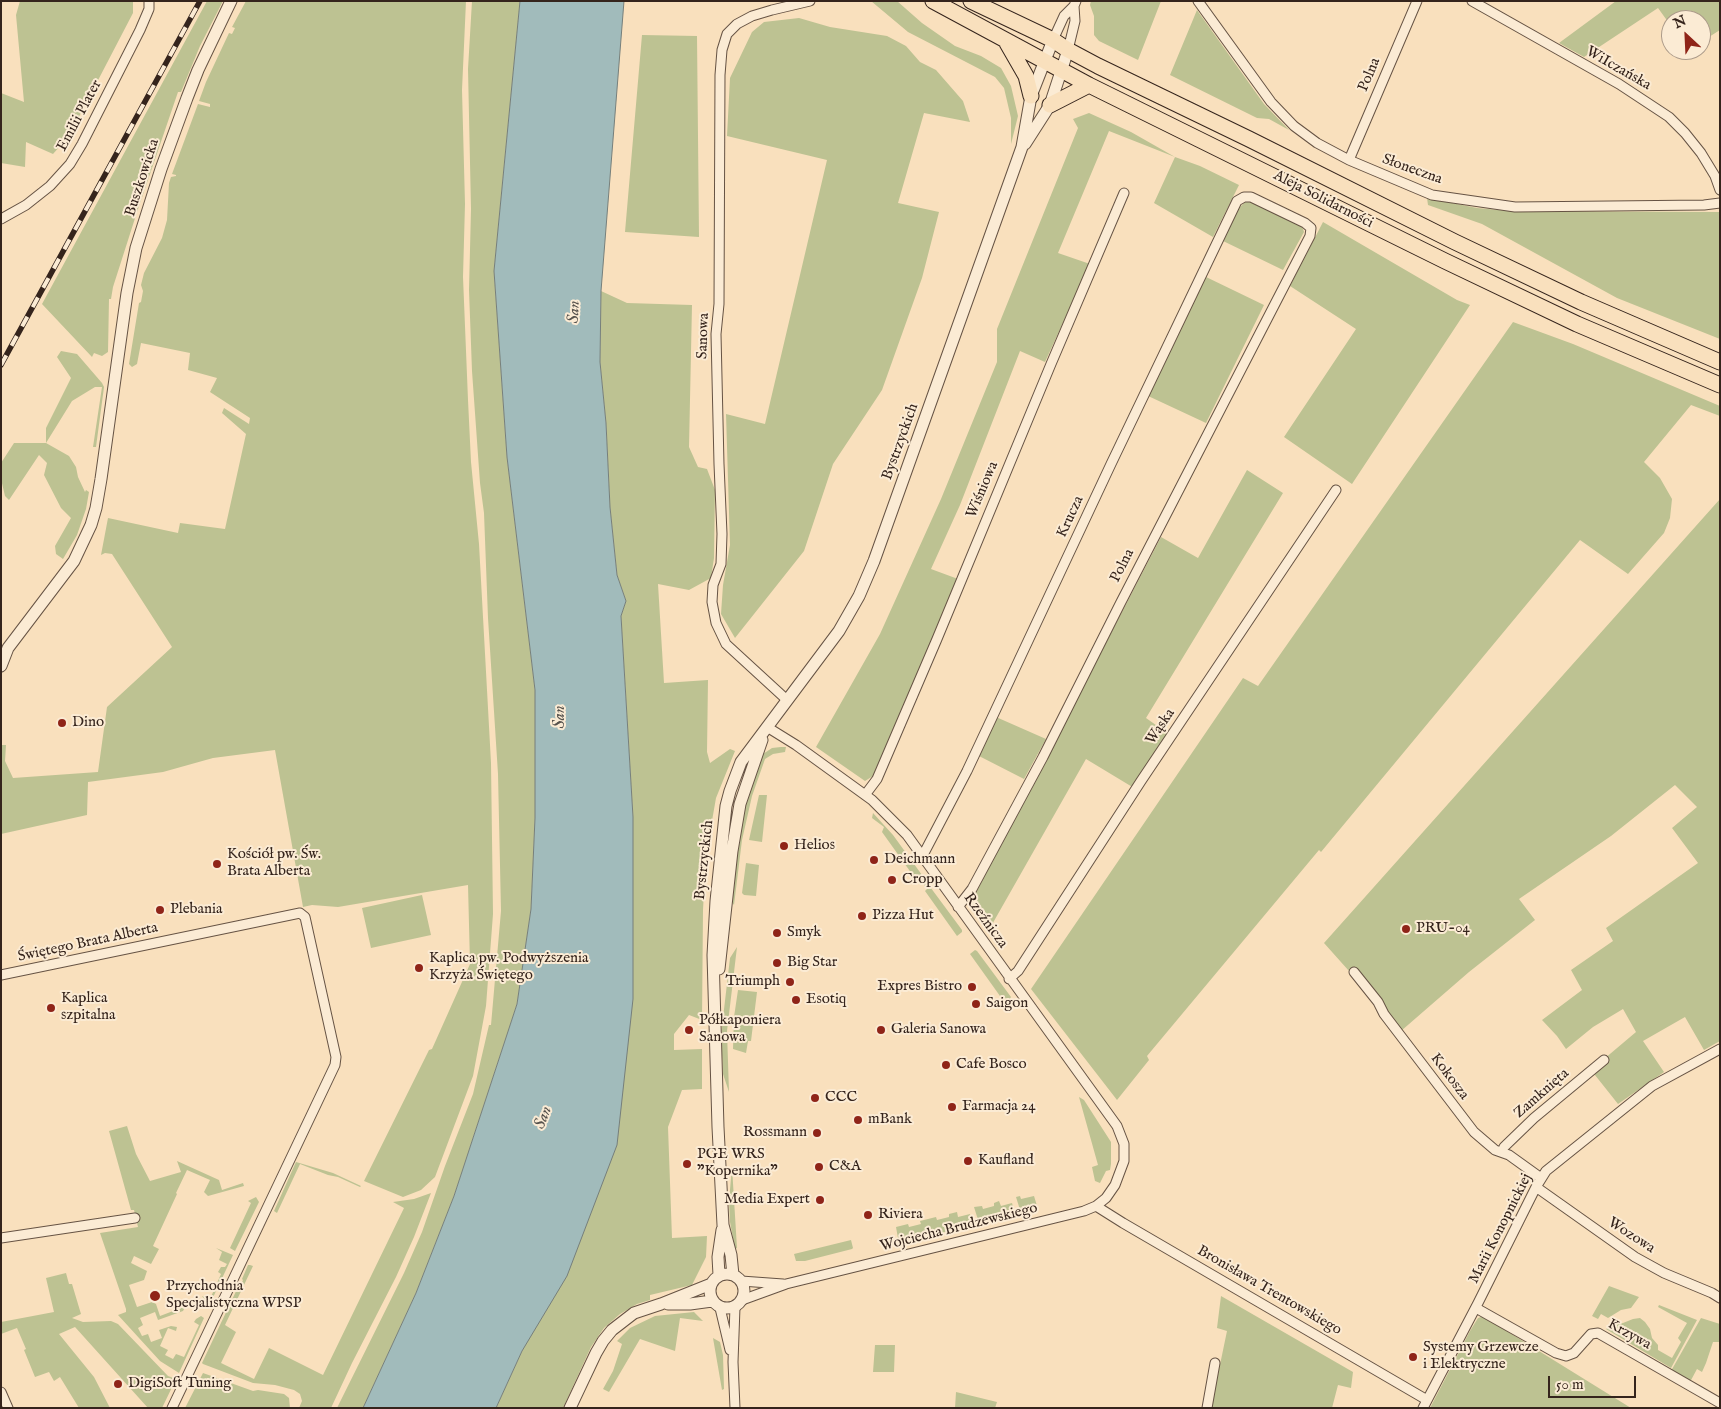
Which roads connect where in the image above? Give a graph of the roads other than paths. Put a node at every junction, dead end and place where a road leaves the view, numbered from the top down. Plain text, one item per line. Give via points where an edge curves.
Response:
1 (149, 1) edge
2 (231, 1) edge
3 (810, 1) edge
4 (933, 1) edge
5 (971, 1) edge
6 (1198, 1) edge
7 (1416, 1) edge
8 (1472, 1) edge
9 (1075, 3) edge
10 (1053, 40) junction
11 (1006, 42) junction
12 (1068, 50) junction
13 (1045, 61) junction
14 (1061, 69) junction
15 (1090, 84) junction
16 (1031, 96) junction
17 (1050, 105) junction
18 (1022, 148) junction
19 (1349, 160) junction
20 (1717, 175) edge
21 (1720, 190) edge
22 (1124, 193) dead end
23 (1720, 203) edge
24 (1, 219) edge
25 (1310, 236) joint
26 (1720, 362) edge
27 (1720, 385) edge
28 (1336, 490) dead end
29 (5, 646) edge
30 (1, 666) edge
31 (787, 700) junction
32 (767, 727) junction
33 (865, 795) junction
34 (922, 857) junction
35 (958, 907) junction
36 (1354, 972) dead end
37 (1, 975) edge
38 (1009, 979) junction
39 (1720, 1048) edge
40 (1604, 1060) dead end
41 (1502, 1152) junction
42 (1541, 1178) junction
43 (1536, 1187) junction
44 (1096, 1206) junction
45 (135, 1218) dead end
46 (723, 1225) junction
47 (1, 1238) edge
48 (719, 1275) junction
49 (737, 1278) junction
50 (711, 1284) junction
51 (786, 1284) junction
52 (1719, 1297) edge
53 (738, 1303) junction
54 (661, 1304) junction
55 (716, 1304) junction
56 (1476, 1308) junction
57 (733, 1362) junction
58 (1215, 1363) dead end
59 (1, 1392) edge
60 (1720, 1403) edge
61 (1425, 1404) edge
62 (8, 1408) edge
63 (172, 1408) edge
64 (570, 1408) edge
65 (735, 1408) edge
66 (1207, 1408) edge

1 - 24 street, Emilii Plater via 140,30 70,164 44,191
2 - 29 street, Buszkowicka via 198,70 175,129 136,248 92,525 72,563
3 - 31 street, Sanowa via 752,16 737,24 728,34 722,50 720,76 719,304 716,334 722,534 721,564 713,585 712,602 716,623 726,644
4 - 11 highway, Aleja Solidarności
5 - 10 highway, Aleja Solidarności
6 - 19 street, Słoneczna via 1277,108 1294,126 1316,143
7 - 19 street, Polna
8 - 20 street, WiIczańska via 1619,84 1669,117
9 - 10 street via 1064,16
9 - 12 street via 1075,21
10 - 12 highway, Aleja Solidarności
10 - 13 street
11 - 13 highway, Aleja Solidarności
11 - 16 highway via 1021,64
12 - 14 street
12 - 26 highway, Aleja Solidarności via 1454,242
13 - 14 highway, Aleja Solidarności
13 - 16 street
14 - 15 highway, Aleja Solidarności
14 - 17 street
15 - 17 highway
15 - 27 highway, Aleja Solidarności via 1444,261 1569,320
16 - 18 street
17 - 18 street
18 - 31 street, Bystrzyckich via 874,561 839,631
19 - 23 street, Słoneczna via 1432,195 1515,207
20 - 21 street, WiIczańska
22 - 33 street, Wiśniowa via 877,779
25 - 34 street, Krucza via 1311,228 1305,222 1250,196 1237,201 967,771
25 - 35 street, Polna via 1043,758 972,889
28 - 38 street, Wąska via 1018,971
29 - 30 street, Buszkowicka
31 - 32 street, Bystrzyckich
32 - 33 street, Rzeźnicza
32 - 46 street, Bystrzyckich via 740,804 715,1008
33 - 34 street, Rzeźnicza via 907,835
34 - 35 street, Rzeźnicza
35 - 38 street, Rzeźnicza
36 - 41 street, Kokosza via 1470,1127 1495,1150
37 - 63 street, Świętego Brata Alberta via 300,913 305,917 336,1057 335,1065
38 - 44 street, Rzeźnicza via 1116,1126 1124,1144 1121,1173 1106,1198
39 - 42 street, Marii Konopnickiej via 1652,1086
40 - 41 street, Zamknięta via 1534,1118
41 - 42 street, Kokosza
42 - 43 street, Marii Konopnickiej
43 - 52 street, Wozowa via 1635,1257
43 - 56 street, Marii Konopnickiej
44 - 51 street, Wojciecha Brudzewskiego
44 - 61 street, Bronisława Trentowskiego
45 - 47 street
46 - 48 street, Bystrzyckich
46 - 49 street, Bystrzyckich
48 - 49 street
48 - 50 street
49 - 51 street, Wojciecha Brudzewskiego
49 - 53 street via 744,1291
50 - 54 street
50 - 55 street via 709,1293
51 - 53 street, Wojciecha Brudzewskiego
53 - 55 street via 728,1309
53 - 57 street
54 - 55 street
54 - 64 street via 634,1313 612,1330 596,1353
55 - 57 street
56 - 60 street, Krzywa via 1556,1354 1566,1356 1574,1353 1591,1334 1598,1333
56 - 61 street, Marii Konopnickiej
57 - 65 street
58 - 66 street
59 - 62 street

